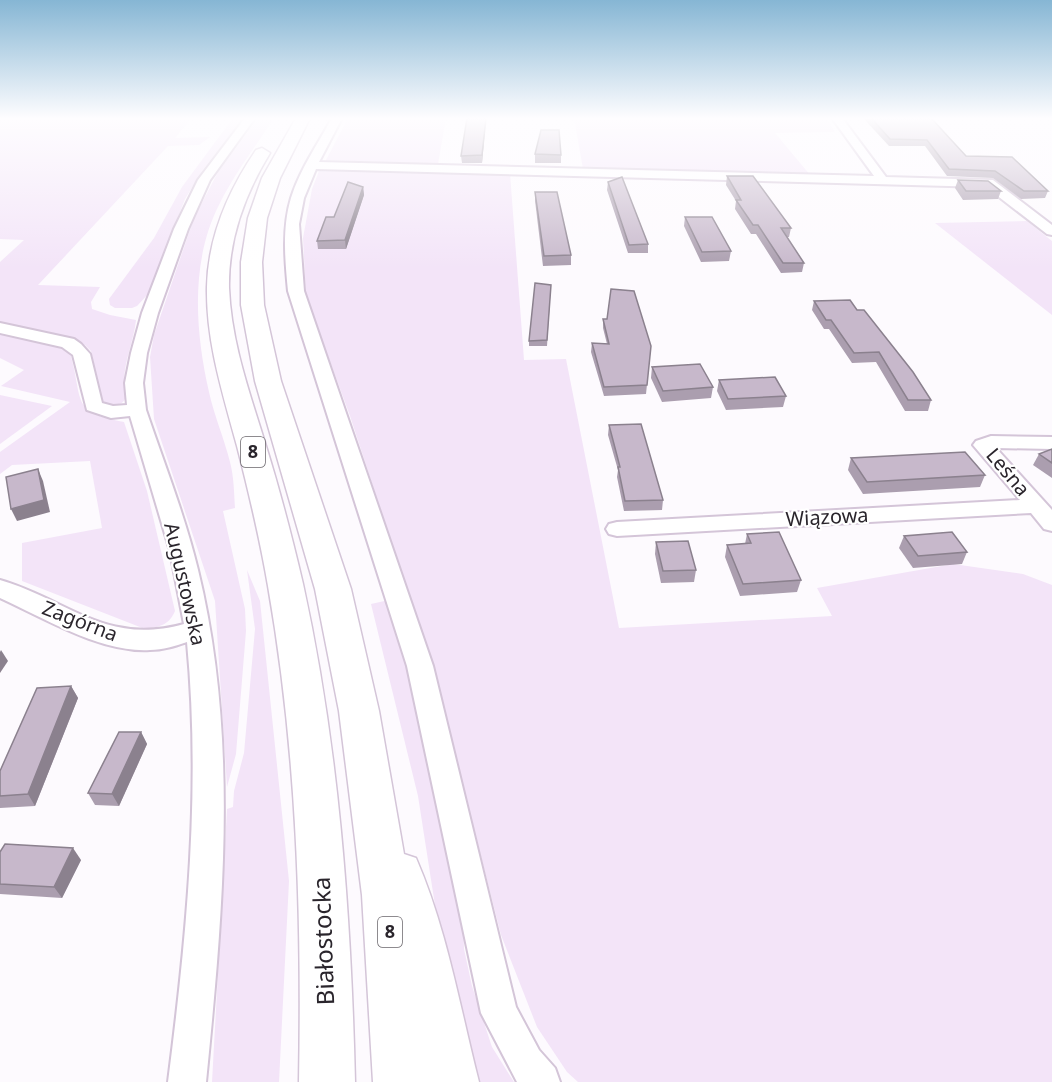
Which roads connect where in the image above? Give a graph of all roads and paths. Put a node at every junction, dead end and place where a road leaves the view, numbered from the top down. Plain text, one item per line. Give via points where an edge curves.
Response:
1 (213, 168) edge
2 (254, 168) edge
3 (274, 168) edge
4 (310, 168) edge
5 (437, 168) edge
6 (874, 168) edge
7 (883, 181) junction
8 (1052, 231) edge
9 (0, 328) edge
10 (137, 410) junction
11 (1052, 443) edge
12 (1036, 506) junction
13 (1052, 524) edge
14 (617, 529) dead end
15 (0, 588) edge
16 (198, 630) junction
17 (372, 782) junction
18 (187, 1082) edge
19 (327, 1082) edge
20 (401, 1082) edge
21 (451, 1082) edge
22 (541, 1082) edge

1 - 10 street, Augustowska via 192,202 150,313 134,383
2 - 19 highway, Białostocka / 8 via 228,220 220,257 218,297 230,371 272,526 288,603 317,800 324,909
3 - 17 highway, 8 via 262,199 251,249 256,330 273,400 332,585
4 - 22 street via 293,222 296,291 420,666 499,1013
5 - 7 street
6 - 7 street
7 - 8 street via 989,183
9 - 10 street via 68,343 81,354 94,406 111,412
10 - 16 street, Augustowska via 186,570
11 - 12 street, Leśna via 983,445
12 - 13 street, Leśna
12 - 14 street, Wiązowa
15 - 16 street, Zagórna via 92,629 130,639 148,641
16 - 18 street, Augustowska via 205,680 210,807 200,971
17 - 20 highway, 8 via 395,982
17 - 21 highway via 418,939

